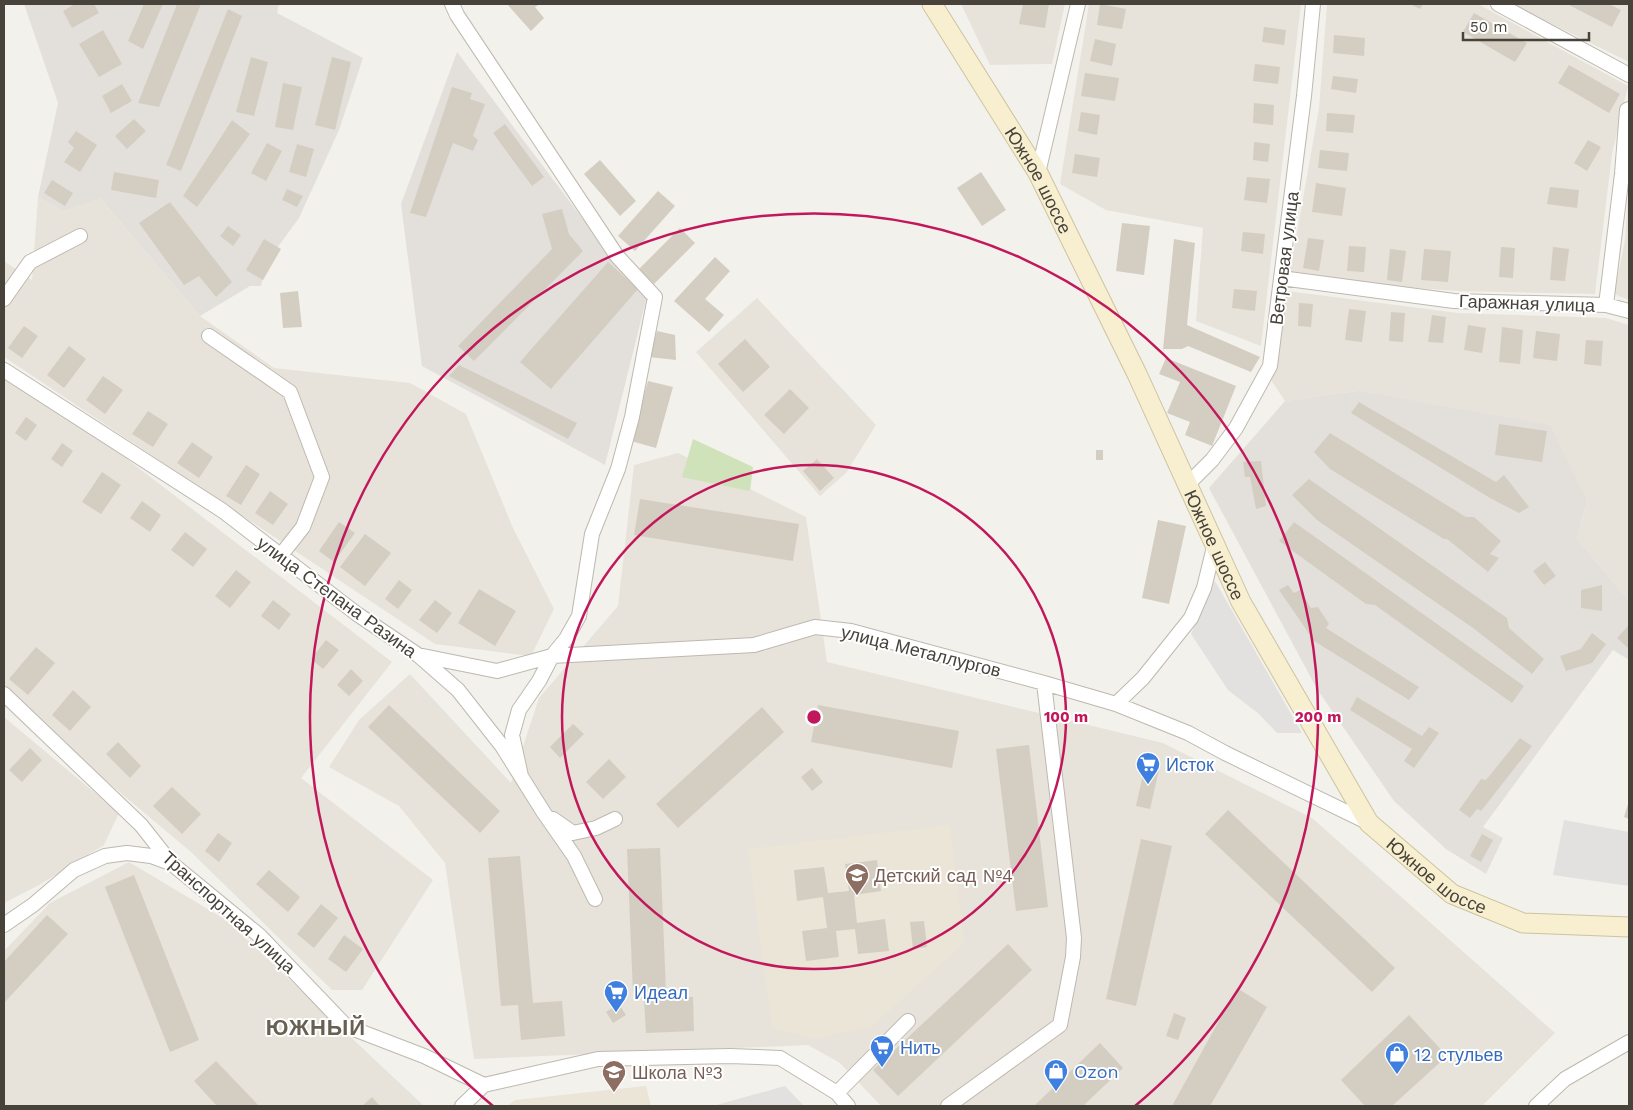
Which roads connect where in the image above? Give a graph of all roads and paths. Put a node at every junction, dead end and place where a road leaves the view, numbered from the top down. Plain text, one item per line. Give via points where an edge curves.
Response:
1 (452, 4) edge
2 (932, 4) edge
3 (1078, 4) edge
4 (1314, 4) edge
5 (1498, 4) edge
6 (1629, 75) edge
7 (1629, 108) edge
8 (1038, 173) junction
9 (80, 236) dead end
10 (1281, 278) junction
11 (4, 299) edge
12 (1606, 305) junction
13 (1629, 311) edge
14 (209, 336) dead end
15 (4, 370) edge
16 (1187, 485) junction
17 (1215, 543) junction
18 (281, 555) junction
19 (418, 655) junction
20 (552, 656) junction
21 (1044, 683) junction
22 (4, 694) edge
23 (1116, 704) junction
24 (521, 776) junction
25 (544, 813) junction
26 (614, 819) dead end
27 (1369, 823) junction
28 (171, 863) junction
29 (595, 899) dead end
30 (4, 926) edge
31 (1629, 927) edge
32 (908, 1021) dead end
33 (1629, 1042) edge
34 (484, 1085) junction
35 (837, 1093) junction
36 (462, 1106) edge
37 (848, 1106) edge
38 (948, 1106) edge
39 (1536, 1106) edge

1 - 20 street via 617,256 655,296 632,417 618,469 592,534 579,616
2 - 8 street, Южное шоссе
3 - 8 street
4 - 10 street, Ветровая улица
5 - 6 street
7 - 12 street, Гаражная улица
8 - 16 street, Южное шоссе via 1137,374
9 - 11 street via 30,262
10 - 12 street, Гаражная улица via 1454,301
10 - 16 street, Ветровая улица via 1270,366 1236,428 1212,460
12 - 13 street
14 - 18 street via 290,392 322,477 303,527
15 - 18 street, улица Степана Разина via 223,511
16 - 17 street, Южное шоссе
17 - 23 street via 1204,588 1192,618 1143,678
17 - 27 street, Южное шоссе via 1241,602
18 - 19 street, улица Степана Разина via 357,614
19 - 20 street, улица Металлургов via 498,671
19 - 24 street, улица Степана Разина via 458,690
20 - 21 street, улица Металлургов via 754,645 815,627 851,631
20 - 24 street via 519,710 512,735
21 - 23 street, улица Металлургов
21 - 38 street via 1074,938 1060,1025
22 - 28 street, Транспортная улица via 140,825
23 - 27 street, улица Металлургов via 1188,733
24 - 25 street, улица Степана Разина
25 - 26 street via 573,833 596,828
25 - 29 street, улица Степана Разина via 574,856
27 - 31 street, Южное шоссе via 1452,894 1523,923
28 - 30 street via 127,853 106,856 74,870
28 - 34 street, Транспортная улица via 260,936 346,1026 424,1056
32 - 35 street
33 - 39 street via 1565,1079
34 - 35 street via 598,1059 730,1056 780,1058
34 - 36 street
35 - 37 street

